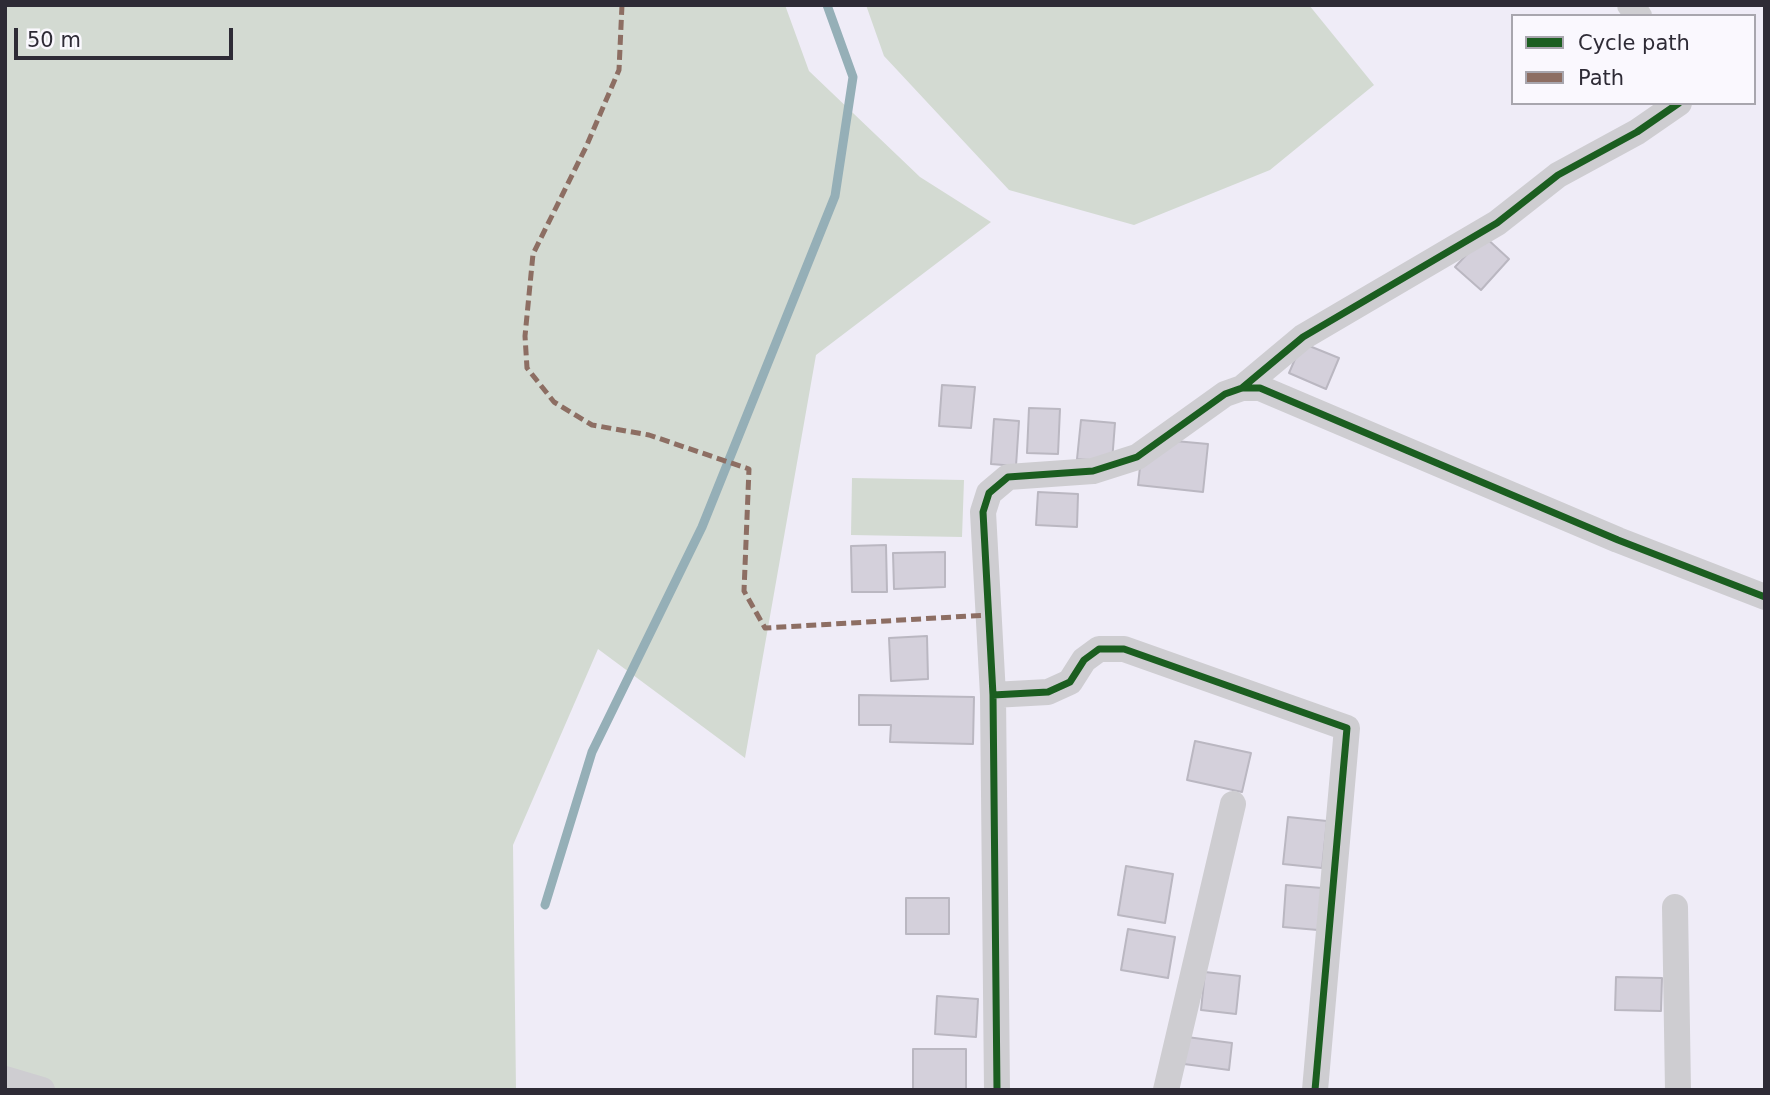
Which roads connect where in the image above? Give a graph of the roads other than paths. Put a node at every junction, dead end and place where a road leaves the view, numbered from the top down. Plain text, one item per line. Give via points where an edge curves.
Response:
1 (1676, 105) edge
2 (1241, 388) junction
3 (1765, 597) edge
4 (993, 695) junction
5 (1233, 804) dead end
6 (1675, 907) dead end
7 (5, 1079) edge
8 (42, 1090) edge
9 (997, 1090) edge
10 (1166, 1090) edge
11 (1315, 1090) edge
12 (1678, 1090) edge

1 - 2 street via 1637,132 1558,174 1497,223 1303,337
2 - 3 street via 1260,388 1618,540
2 - 4 street via 1225,394 1136,457 1093,471 1008,477 989,493 983,512
4 - 9 street
4 - 11 street via 1048,692 1070,682 1084,660 1100,649 1124,649 1347,728
5 - 10 street
6 - 12 street
7 - 8 street

